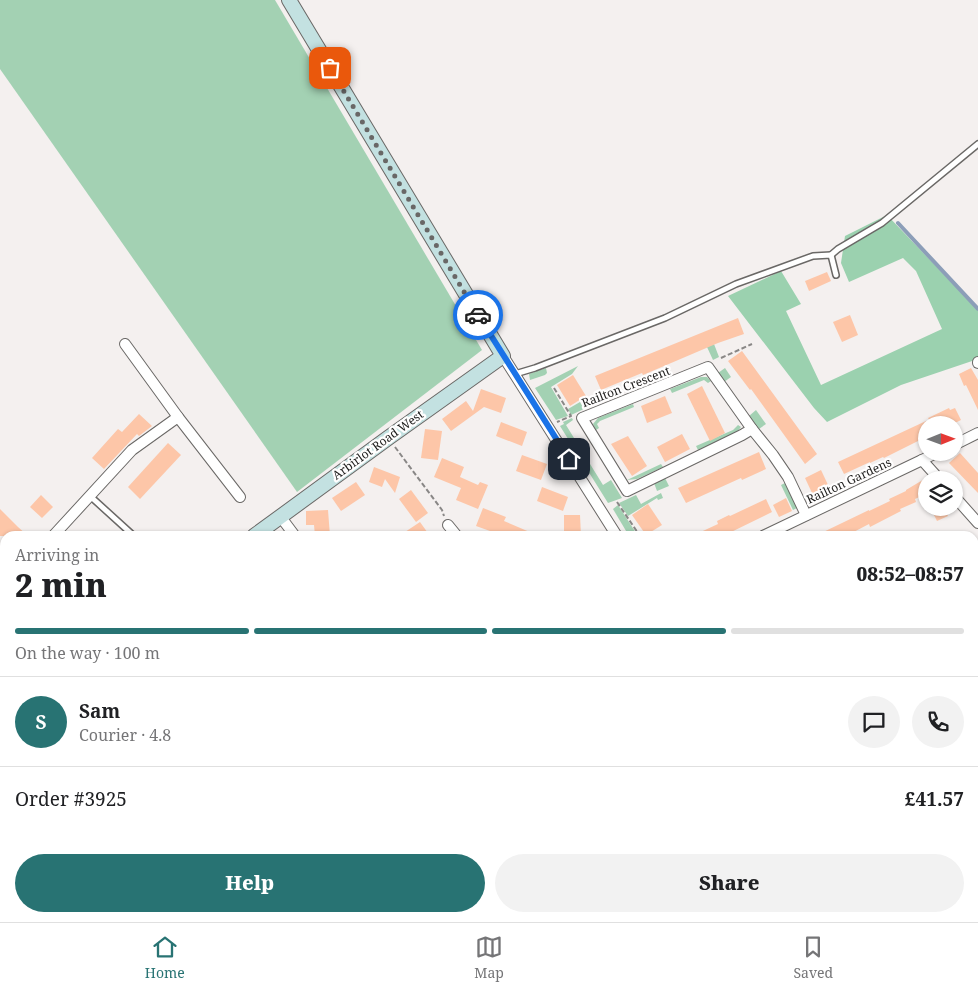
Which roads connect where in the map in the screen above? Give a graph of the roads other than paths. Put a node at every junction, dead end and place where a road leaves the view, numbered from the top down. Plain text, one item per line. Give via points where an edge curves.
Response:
1 (289, 0) edge
2 (978, 144) edge
3 (831, 255) junction
4 (836, 274) dead end
5 (125, 344) dead end
6 (502, 356) junction
7 (515, 374) junction
8 (178, 417) junction
9 (752, 429) junction
10 (978, 433) edge
11 (963, 440) edge
12 (920, 461) edge
13 (923, 461) edge
14 (932, 471) edge
15 (90, 496) junction
16 (240, 497) dead end
17 (963, 506) edge
18 (280, 516) junction
19 (806, 516) junction
20 (978, 523) edge
21 (448, 525) road end
22 (57, 531) edge
23 (128, 531) edge
24 (260, 531) edge
25 (291, 531) edge
26 (453, 531) edge
27 (614, 531) edge
28 (776, 531) edge

1 - 6 main road
2 - 3 lane via 882,223
3 - 4 lane
3 - 7 lane via 813,256 736,284 665,318
5 - 8 street
6 - 7 street
6 - 18 main road, Arbirlot Road West
7 - 27 street
8 - 15 street via 132,450
8 - 16 street
9 - 9 street, Railton Crescent via 627,491 582,418 708,368
9 - 19 street, Railton Crescent via 788,477
10 - 11 street
12 - 19 street, Railton Gardens
13 - 14 street
15 - 22 street
15 - 23 lane
17 - 20 street
18 - 24 main road, Arbirlot Road West
18 - 25 street
19 - 28 street, Railton Gardens
21 - 26 street

